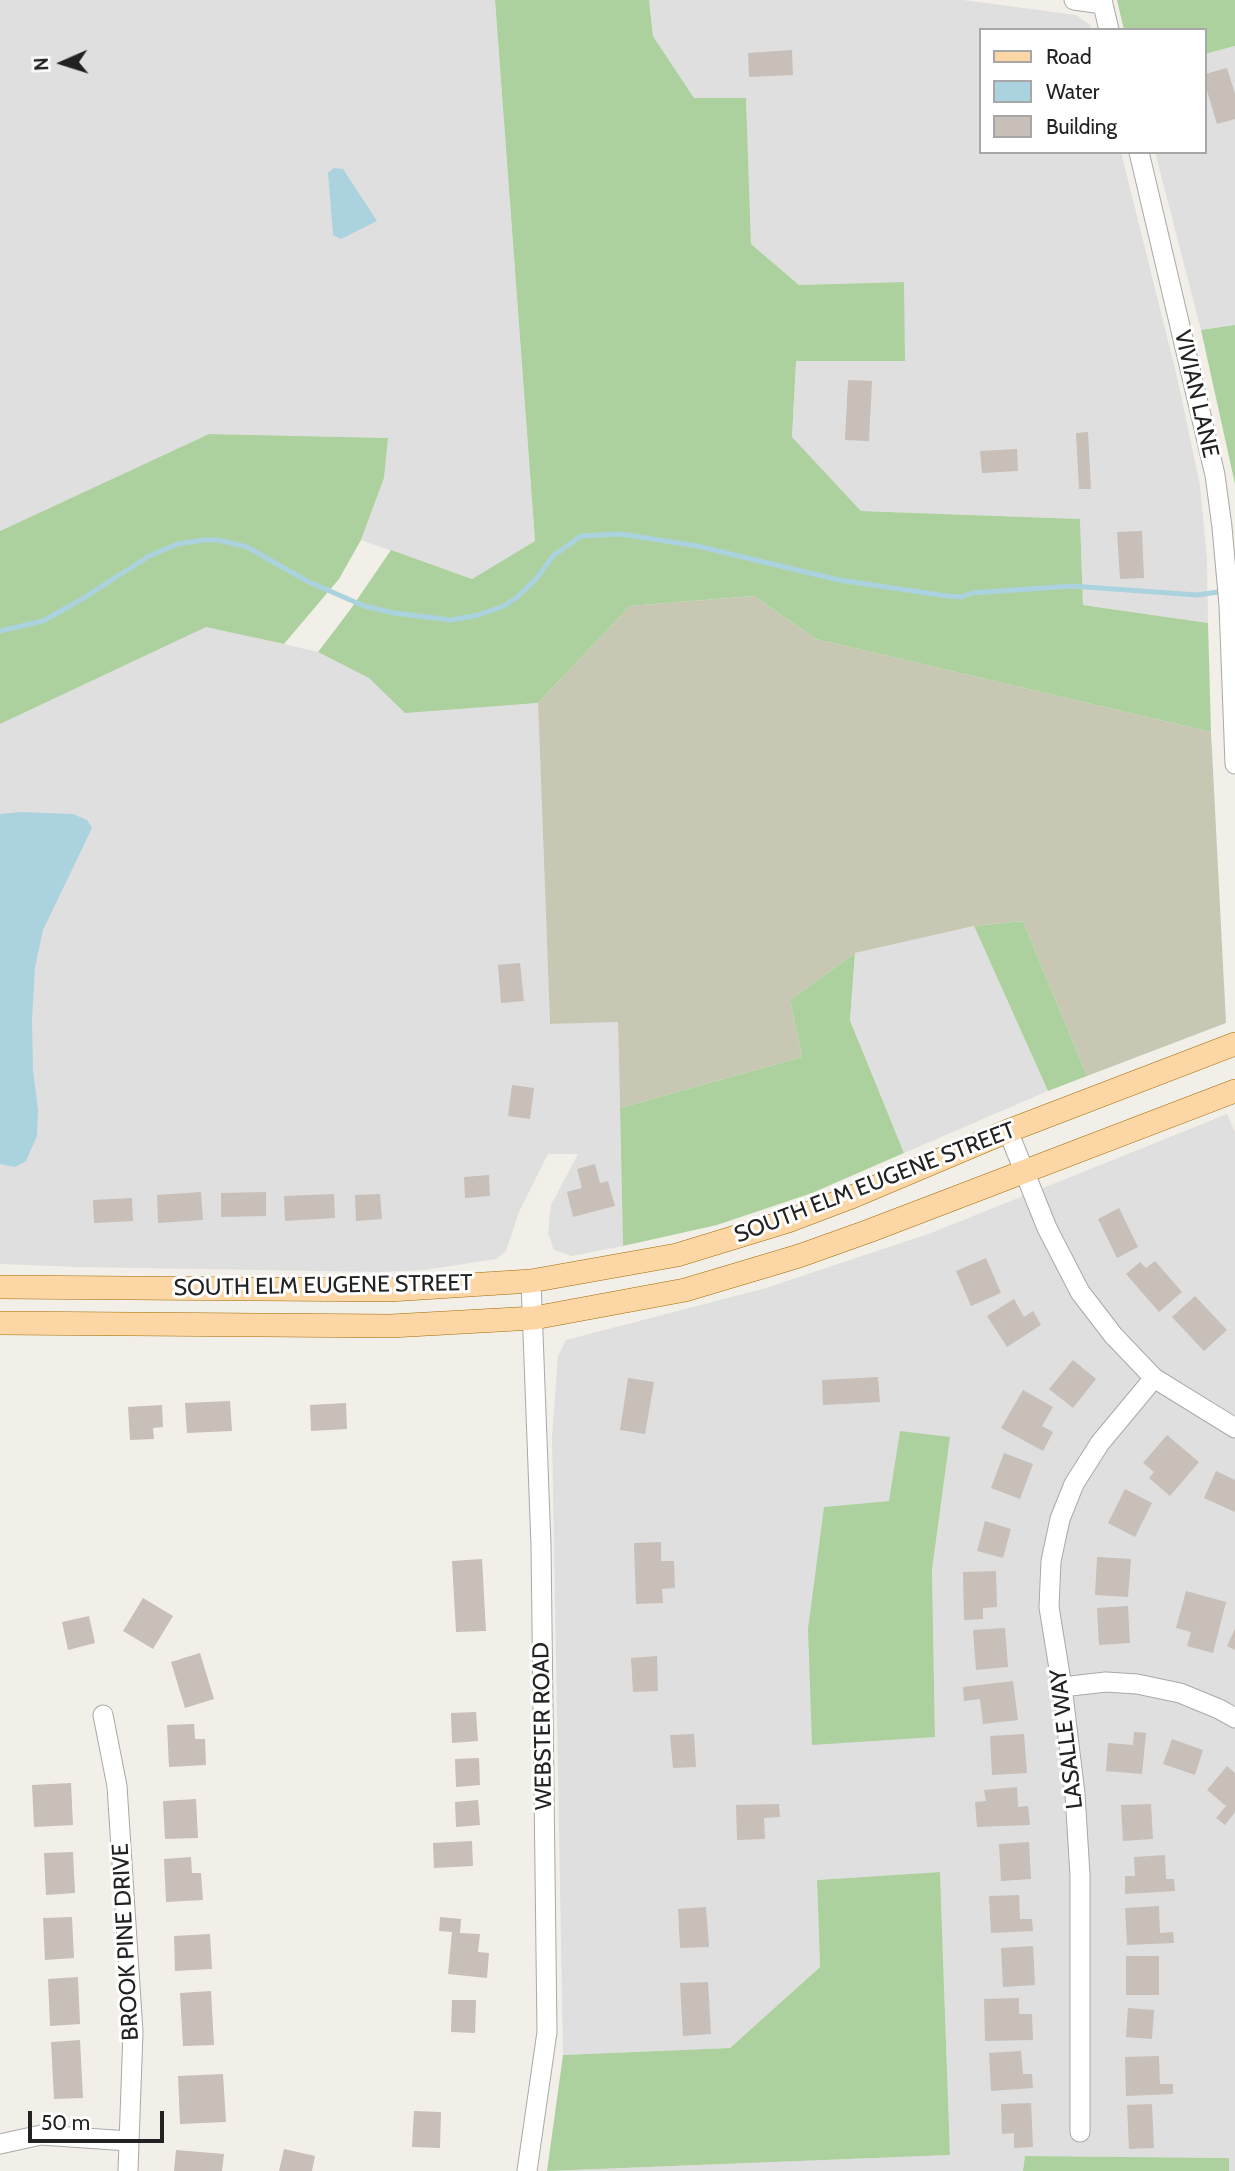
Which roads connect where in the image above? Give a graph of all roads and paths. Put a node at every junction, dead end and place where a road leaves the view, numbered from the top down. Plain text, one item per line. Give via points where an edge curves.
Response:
1 (1074, 0) edge
2 (1103, 2) edge
3 (1110, 28) edge
4 (1139, 154) edge
5 (1235, 764) edge
6 (1235, 1044) edge
7 (1235, 1091) edge
8 (1008, 1131) junction
9 (1024, 1171) junction
10 (531, 1281) junction
11 (0, 1287) edge
12 (534, 1318) junction
13 (0, 1323) edge
14 (1154, 1378) junction
15 (1235, 1429) edge
16 (1062, 1687) junction
17 (103, 1715) dead end
18 (1235, 1718) edge
19 (1080, 2132) dead end
20 (129, 2141) junction
21 (0, 2144) edge
22 (128, 2171) edge
23 (527, 2171) edge

1 - 2 street
2 - 3 street
4 - 5 street, VIVIAN LANE via 1215,475 1229,605
6 - 8 main road, SOUTH ELM EUGENE STREET
7 - 9 main road, SOUTH ELM EUGENE STREET
8 - 9 street
8 - 10 main road, SOUTH ELM EUGENE STREET via 854,1196 734,1238 677,1255
9 - 12 main road, SOUTH ELM EUGENE STREET via 799,1256 685,1290
9 - 14 street via 1080,1292
10 - 11 main road, SOUTH ELM EUGENE STREET via 390,1290
10 - 12 street, WEBSTER ROAD
12 - 13 main road, SOUTH ELM EUGENE STREET via 391,1326
12 - 23 street, WEBSTER ROAD via 547,2032
14 - 15 street
14 - 16 street, LASALLE WAY via 1100,1443 1074,1484 1059,1520 1049,1607
16 - 18 street via 1137,1684 1180,1693
16 - 19 street, LASALLE WAY via 1080,1875
17 - 20 street, BROOK PINE DRIVE via 117,1786 133,2032
20 - 21 street via 41,2135
20 - 22 street, BROOK PINE DRIVE

